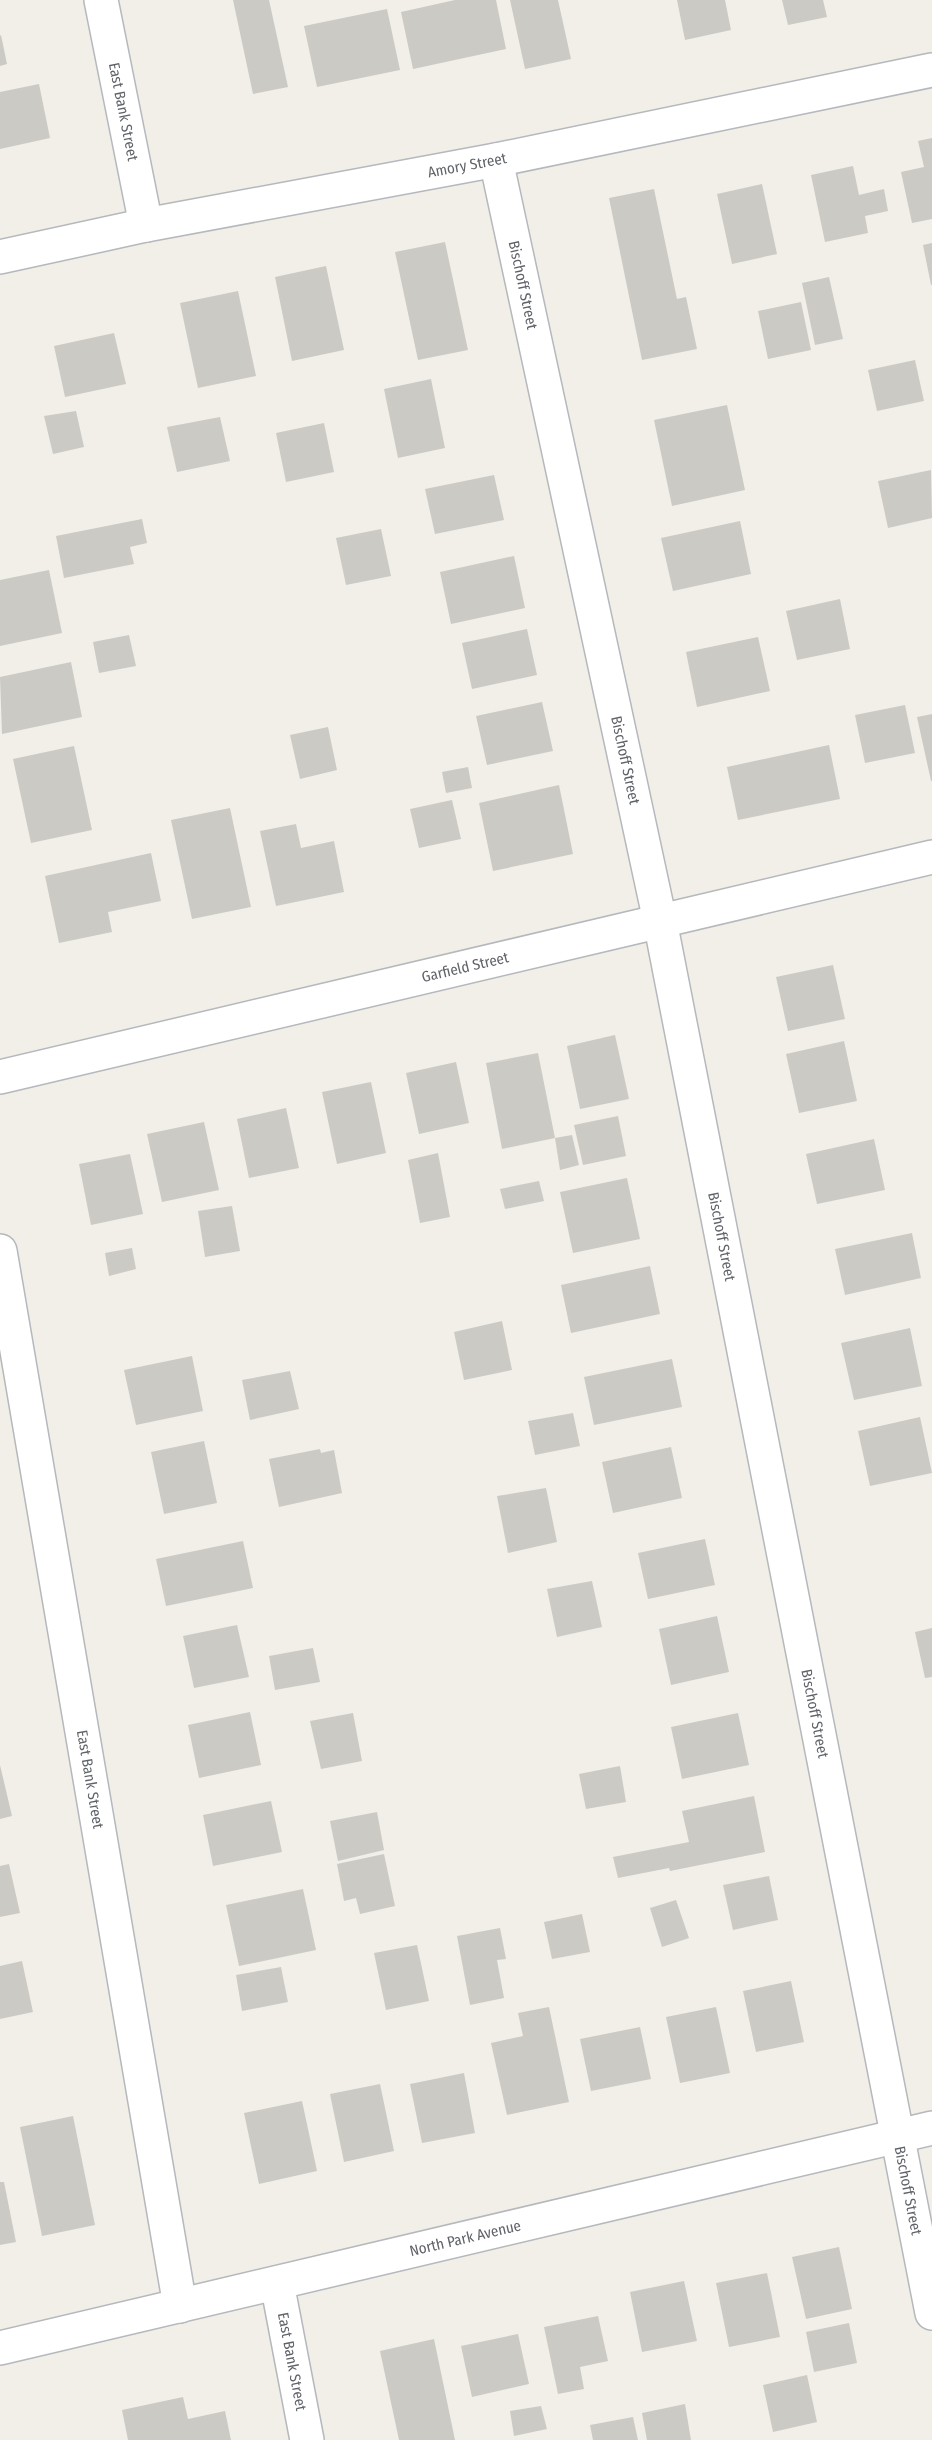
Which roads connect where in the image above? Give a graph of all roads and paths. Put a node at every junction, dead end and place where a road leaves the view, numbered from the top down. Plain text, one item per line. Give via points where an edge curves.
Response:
1 (101, 0) edge
2 (932, 69) edge
3 (496, 160) junction
4 (146, 225) junction
5 (0, 257) edge
6 (932, 857) edge
7 (660, 921) junction
8 (0, 1077) edge
9 (0, 1251) edge
10 (932, 2128) edge
11 (898, 2136) junction
12 (277, 2283) junction
13 (180, 2306) junction
14 (932, 2313) edge
15 (0, 2348) edge
16 (307, 2440) edge

1 - 4 street, East Bank Street
2 - 3 street, Amory Street
3 - 4 street, Amory Street
3 - 7 street, Bischoff Street
4 - 5 street, Amory Street
6 - 7 street, Garfield Street
7 - 8 street, Garfield Street
7 - 11 street, Bischoff Street
9 - 13 street, East Bank Street
10 - 11 street, North Park Avenue
11 - 12 street, North Park Avenue
11 - 14 street, Bischoff Street
12 - 13 street, North Park Avenue
12 - 16 street, East Bank Street
13 - 15 street, North Park Avenue

